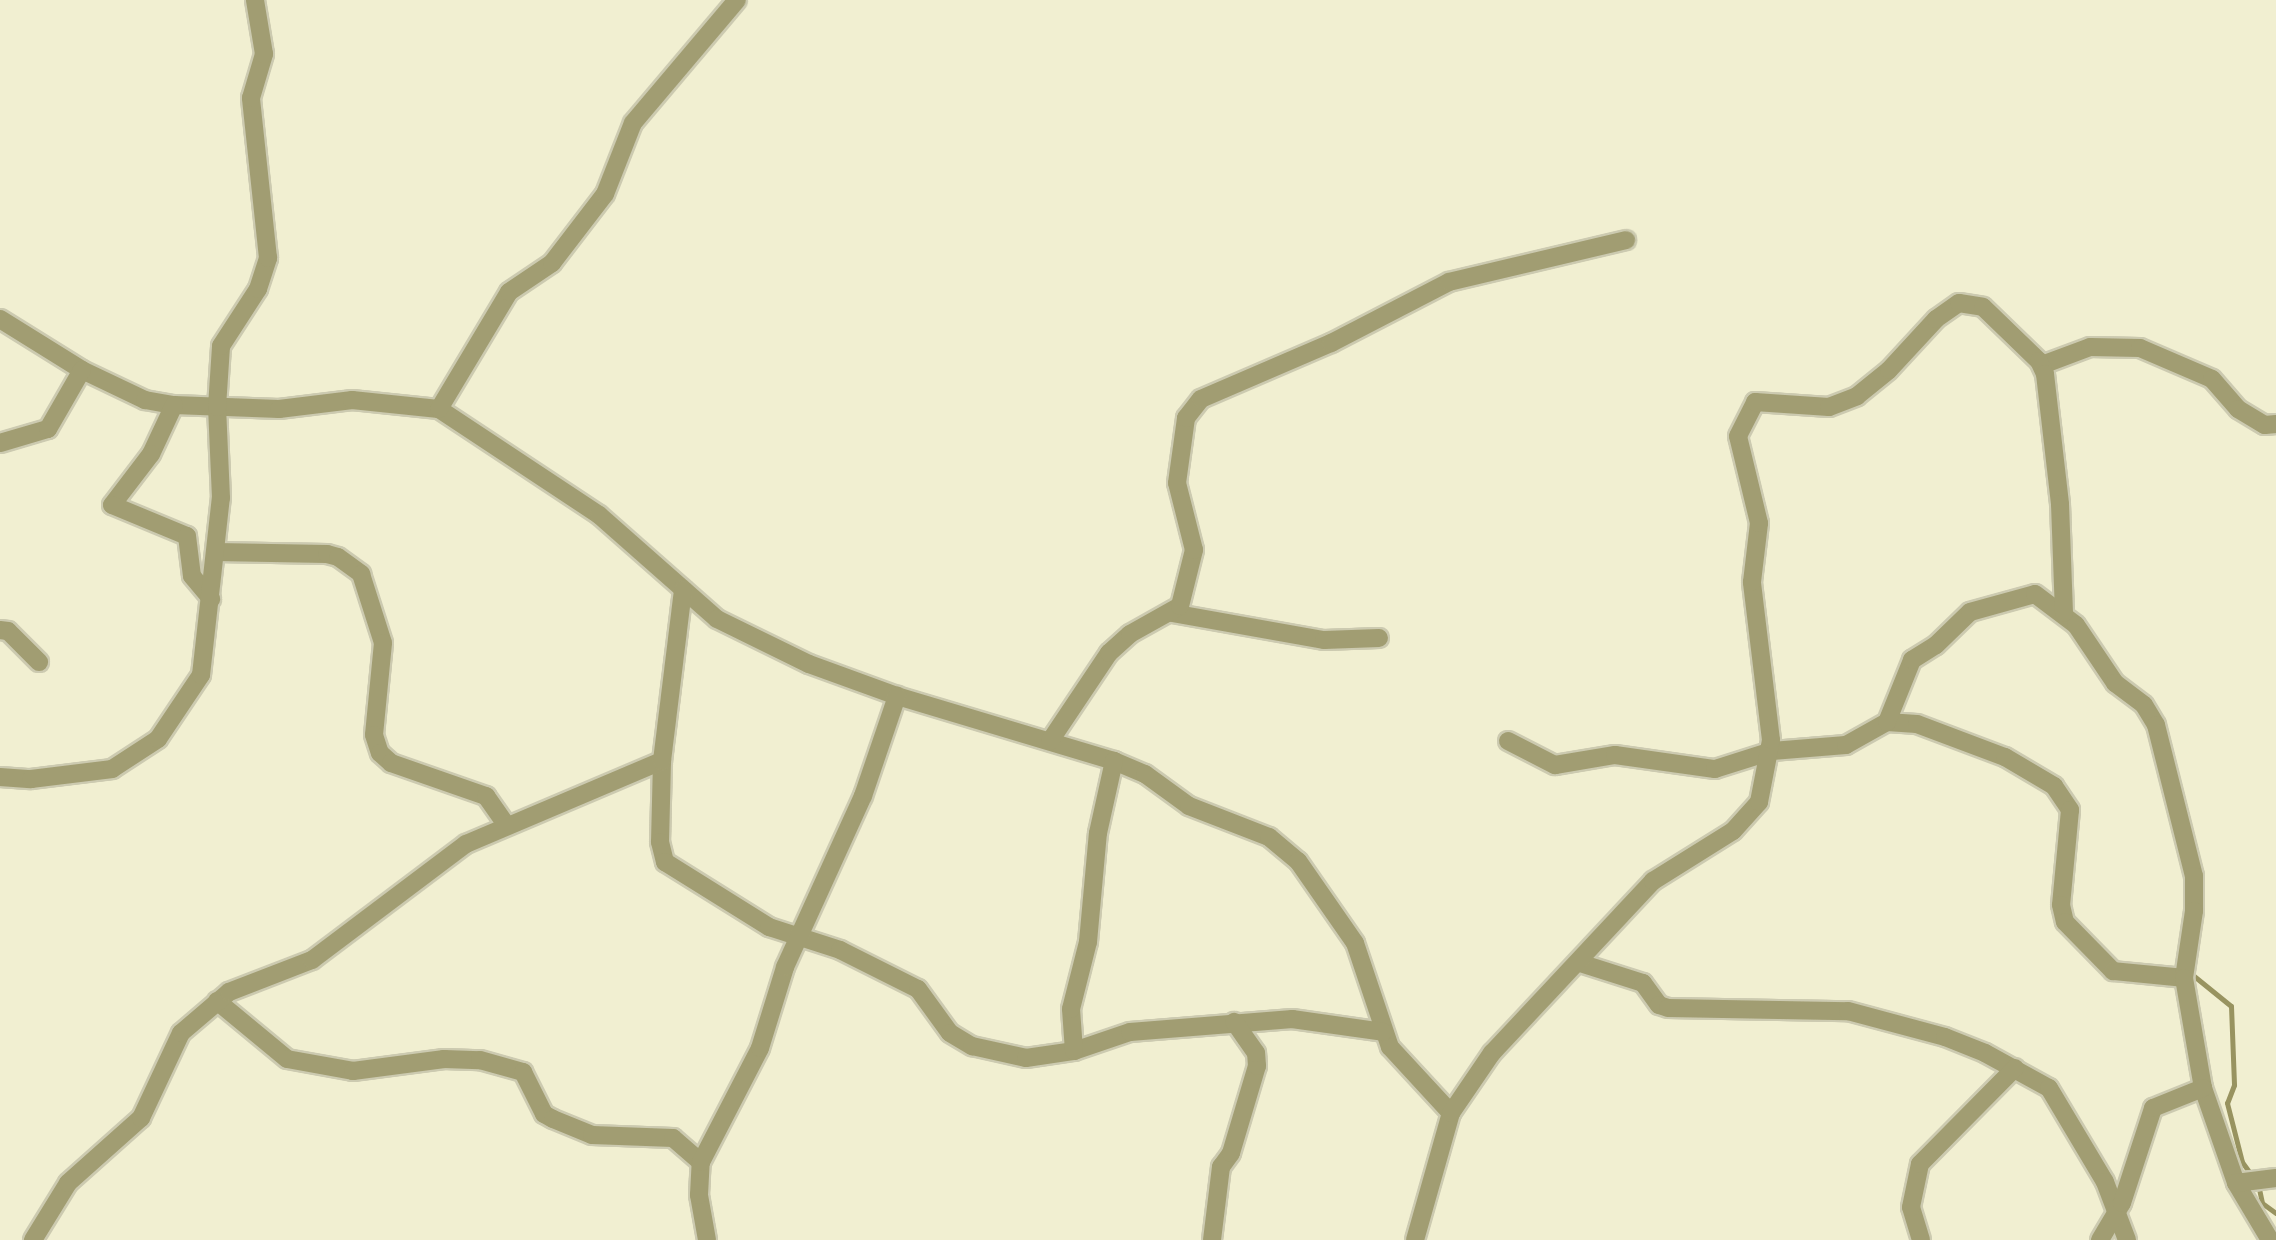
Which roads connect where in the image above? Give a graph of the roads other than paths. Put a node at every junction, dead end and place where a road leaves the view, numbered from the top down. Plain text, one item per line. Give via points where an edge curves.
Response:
1 (255, 0) edge
2 (737, 0) edge
3 (1626, 240) dead end
4 (0, 319) edge
5 (2042, 365) junction
6 (82, 370) junction
7 (174, 405) junction
8 (217, 407) junction
9 (439, 409) junction
10 (2276, 424) edge
11 (0, 443) edge
12 (216, 552) junction
13 (683, 589) junction
14 (211, 600) junction
15 (1171, 613) junction
16 (2064, 613) junction
17 (0, 630) edge
18 (1379, 638) dead end
19 (39, 662) dead end
20 (897, 696) junction
21 (1887, 722) junction
22 (1049, 741) junction
23 (1508, 741) dead end
24 (1772, 751) junction
25 (662, 761) junction
26 (1114, 761) junction
27 (0, 777) edge
28 (506, 825) junction
29 (800, 937) junction
30 (1580, 963) junction
31 (2184, 978) junction
32 (217, 1001) junction
33 (1234, 1022) junction
34 (1383, 1032) junction
35 (1074, 1051) junction
36 (2015, 1068) junction
37 (2203, 1088) junction
38 (1451, 1113) junction
39 (701, 1162) junction
40 (2276, 1178) edge
41 (2235, 1183) junction
42 (2116, 1212) junction
43 (1421, 1235) edge
44 (33, 1240) edge
45 (707, 1240) edge
46 (1212, 1240) edge
47 (1922, 1240) edge
48 (2100, 1240) edge
49 (2127, 1240) edge
50 (2270, 1240) edge

1 - 8 street via 264,54 251,98 268,258 258,289 223,341
2 - 9 street via 634,123 605,194 552,264 509,292
3 - 15 street via 1449,282 1331,343 1201,399 1186,418 1177,484 1194,550 1185,591
4 - 6 street
5 - 10 street via 2090,347 2140,348 2212,379 2238,409 2265,425
5 - 16 street via 2060,503
5 - 24 street via 1983,307 1959,303 1936,318 1889,370 1857,396 1829,407 1755,402 1738,436 1759,523 1752,582
6 - 7 street via 145,400
6 - 11 street via 48,429
7 - 8 street
7 - 14 street via 151,454 112,505 187,536 192,576
8 - 9 street via 279,409 352,400
8 - 12 street via 221,498
9 - 13 street via 585,504
12 - 14 street
12 - 28 street via 338,556 361,575 383,643 374,735 380,753 391,763 486,796
13 - 20 street via 717,619 786,654
13 - 25 street
14 - 27 street via 201,675 149,748 105,772
15 - 18 street via 1324,640
15 - 22 street via 1130,634 1109,653
16 - 21 street via 2032,593 1975,609 1912,660
16 - 31 street via 2115,683 2144,705 2156,725 2194,876
17 - 19 street via 8,631
20 - 22 street
20 - 29 street via 863,796
21 - 24 street via 1846,745
21 - 31 street via 1917,724 2006,757 2054,786 2070,810 2061,905 2065,922 2113,971
22 - 26 street
23 - 24 street via 1543,761 1566,766 1615,755 1715,769
24 - 30 street via 1766,785 1748,819 1653,881
25 - 28 street
25 - 29 street via 660,842 665,862 769,927
26 - 34 street via 1145,774 1189,806 1269,837 1298,861 1354,943 1367,970
26 - 35 street via 1098,833 1088,942 1071,1009
28 - 32 street via 439,863 312,960 242,984
29 - 35 street via 840,950 918,989 950,1033 972,1046 1026,1058
29 - 39 street via 785,967 760,1048
30 - 36 street via 1643,983 1660,1005 1668,1008 1848,1011 1945,1037
30 - 38 street via 1492,1054
31 - 37 street
32 - 39 street via 287,1059 353,1071 444,1059 480,1060 523,1072 544,1114 553,1119 592,1135 673,1138
32 - 44 street via 181,1033 134,1126 68,1183
33 - 34 street via 1293,1019
33 - 35 street via 1130,1032
33 - 46 street via 1256,1053 1257,1066 1231,1153 1220,1167
34 - 38 street via 1400,1062
36 - 42 street via 2049,1088 2099,1170
36 - 47 street via 1920,1164 1911,1207
37 - 41 street
37 - 42 street via 2153,1108
38 - 43 street
39 - 45 street via 699,1195
40 - 41 street
41 - 50 street
42 - 48 street
42 - 49 street

